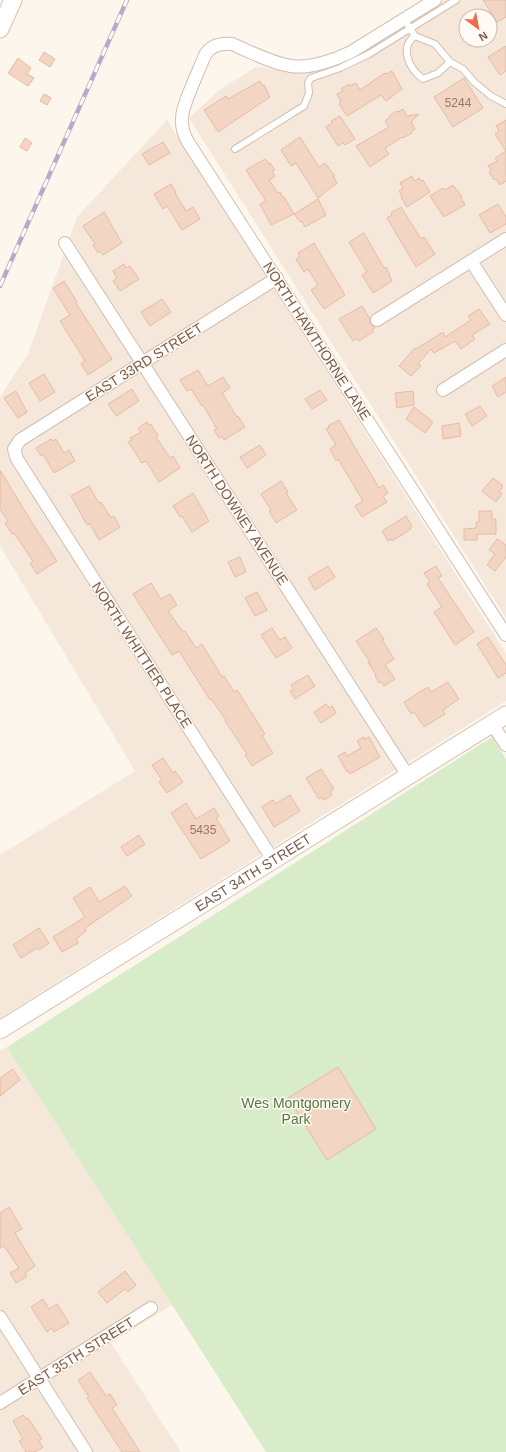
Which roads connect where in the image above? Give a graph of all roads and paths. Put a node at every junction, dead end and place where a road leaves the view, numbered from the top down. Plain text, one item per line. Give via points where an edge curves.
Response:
1 (13, 0) edge
2 (435, 0) edge
3 (456, 0) edge
4 (407, 24) junction
5 (0, 29) edge
6 (415, 36) junction
7 (450, 62) junction
8 (506, 104) edge
9 (235, 149) dead end
10 (506, 239) edge
11 (65, 243) dead end
12 (471, 261) junction
13 (277, 278) junction
14 (506, 315) edge
15 (377, 320) dead end
16 (506, 350) edge
17 (143, 363) junction
18 (443, 390) dead end
19 (14, 449) joint
20 (506, 634) edge
21 (499, 720) edge
22 (506, 745) edge
23 (408, 776) junction
24 (273, 860) junction
25 (0, 1030) edge
26 (151, 1308) dead end
27 (0, 1317) edge
28 (39, 1378) junction
29 (0, 1403) edge
30 (86, 1452) edge

1 - 5 main road
2 - 4 street
3 - 4 lane
4 - 6 lane
4 - 9 lane via 369,54 311,78 304,106
4 - 13 street, NORTH HAWTHORNE LANE via 343,56 305,66 284,65 232,44 221,44 205,55 183,107 183,131
6 - 7 lane via 435,44
6 - 7 lane via 407,45 407,58 417,75 423,79 438,73
7 - 8 lane via 462,69 491,96
10 - 12 street
11 - 17 street, NORTH DOWNEY AVENUE
12 - 14 street
12 - 15 street
13 - 17 street, EAST 33RD STREET
13 - 20 street, NORTH HAWTHORNE LANE
16 - 18 street
17 - 19 street, EAST 33RD STREET via 20,440
17 - 23 street, NORTH DOWNEY AVENUE
19 - 24 street, NORTH WHITTIER PLACE via 17,459
21 - 22 street
21 - 23 main road, EAST 34TH STREET
23 - 24 main road, EAST 34TH STREET
24 - 25 main road, EAST 34TH STREET
26 - 28 street, EAST 35TH STREET
27 - 28 street
28 - 29 street, EAST 35TH STREET
28 - 30 street

